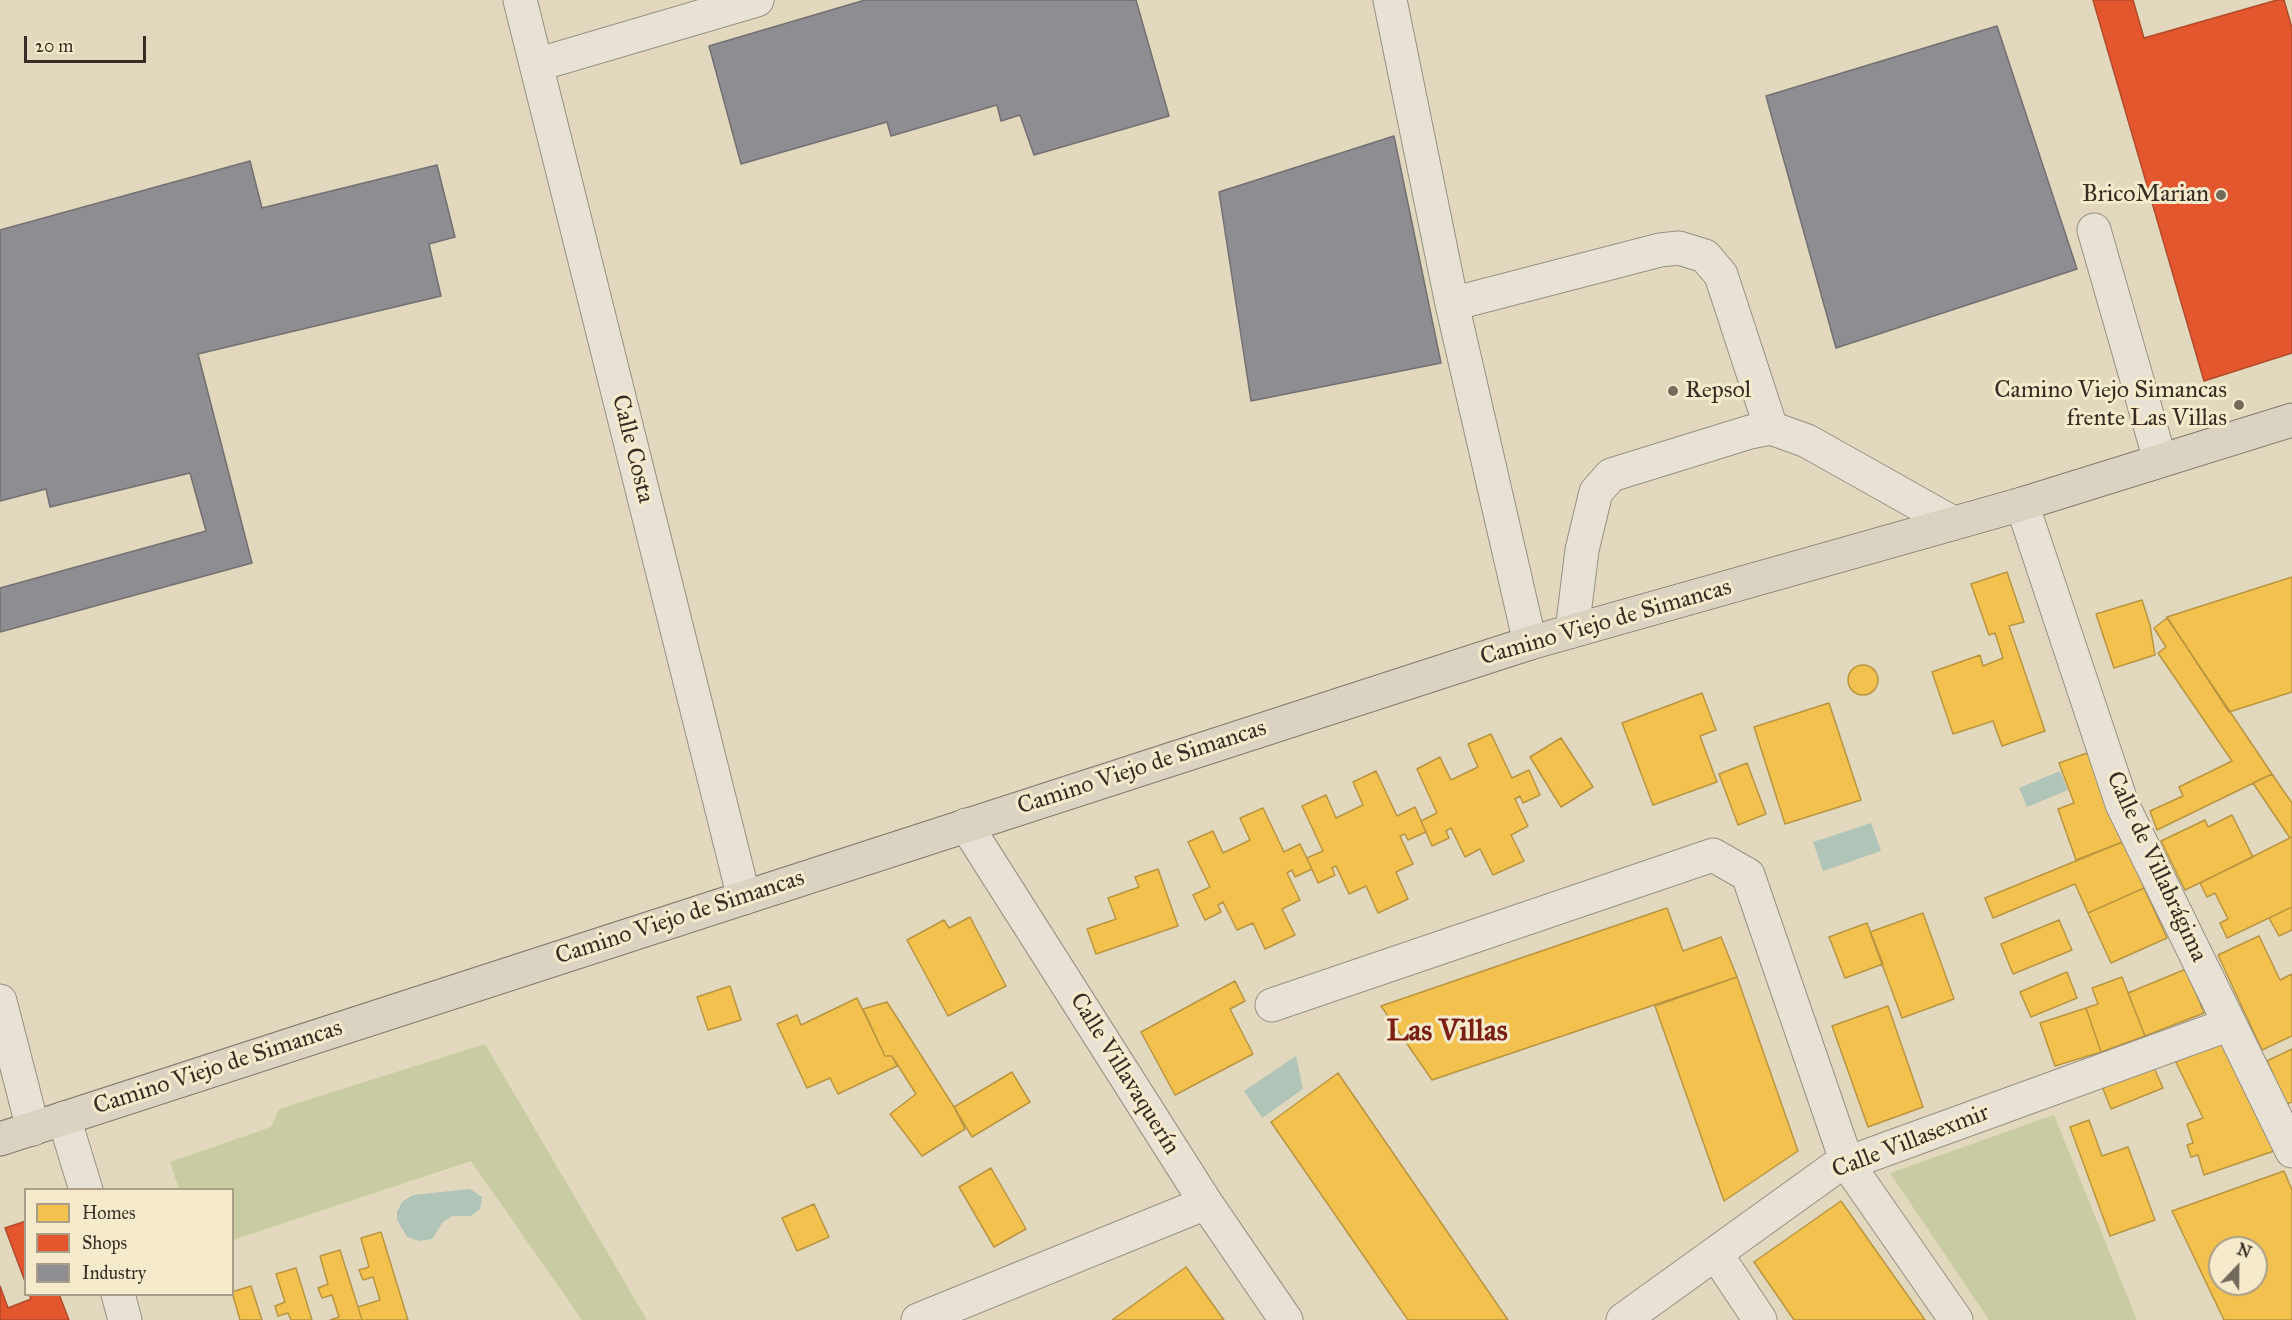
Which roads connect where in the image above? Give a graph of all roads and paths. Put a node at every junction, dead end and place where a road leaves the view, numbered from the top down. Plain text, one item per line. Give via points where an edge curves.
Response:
1 (520, 0) edge
2 (757, 0) edge
3 (1390, 0) edge
4 (536, 65) junction
5 (2094, 230) dead end
6 (1452, 304) junction
7 (2292, 420) edge
8 (1771, 428) junction
9 (2160, 460) junction
10 (2022, 504) junction
11 (1953, 523) junction
12 (1572, 631) junction
13 (1530, 643) junction
14 (966, 825) junction
15 (744, 898) junction
16 (0, 1001) edge
17 (1272, 1005) dead end
18 (2230, 1024) junction
19 (64, 1119) junction
20 (33, 1129) junction
21 (0, 1139) edge
22 (2292, 1151) edge
23 (1847, 1163) junction
24 (85, 1188) edge
25 (1206, 1203) junction
26 (1716, 1254) junction
27 (119, 1296) edge
28 (125, 1320) edge
29 (918, 1320) edge
30 (1287, 1320) edge
31 (1623, 1320) edge
32 (1760, 1320) edge
33 (1956, 1320) edge

1 - 4 street, Calle Costa
2 - 4 street
3 - 6 street
4 - 15 street, Calle Costa
5 - 9 street
6 - 8 street via 1660,250 1679,248 1705,256 1721,275
6 - 13 street
7 - 9 main road, Camino Viejo de Simancas
8 - 11 street via 1807,441
8 - 12 street via 1611,475 1596,492 1581,550
9 - 10 main road, Camino Viejo de Simancas
10 - 11 main road, Camino Viejo de Simancas
10 - 18 street, Calle de Villabrágima via 2122,804
11 - 12 main road, Camino Viejo de Simancas
12 - 13 main road, Camino Viejo de Simancas
13 - 14 main road, Camino Viejo de Simancas
14 - 15 main road, Camino Viejo de Simancas
14 - 25 street, Calle Villavaquerín
15 - 19 main road, Camino Viejo de Simancas
16 - 20 street
17 - 23 street via 1713,855 1748,875
18 - 22 street, Calle de Villabrágima
18 - 23 street, Calle Villasexmir
19 - 20 main road, Camino Viejo de Simancas
19 - 24 street
20 - 21 main road, Camino Viejo de Simancas
23 - 26 street, Calle Villasexmir via 1834,1168
23 - 33 street
25 - 29 street
25 - 30 street, Calle Villavaquerín
26 - 31 street, Calle Villasexmir
26 - 32 street
27 - 28 street

